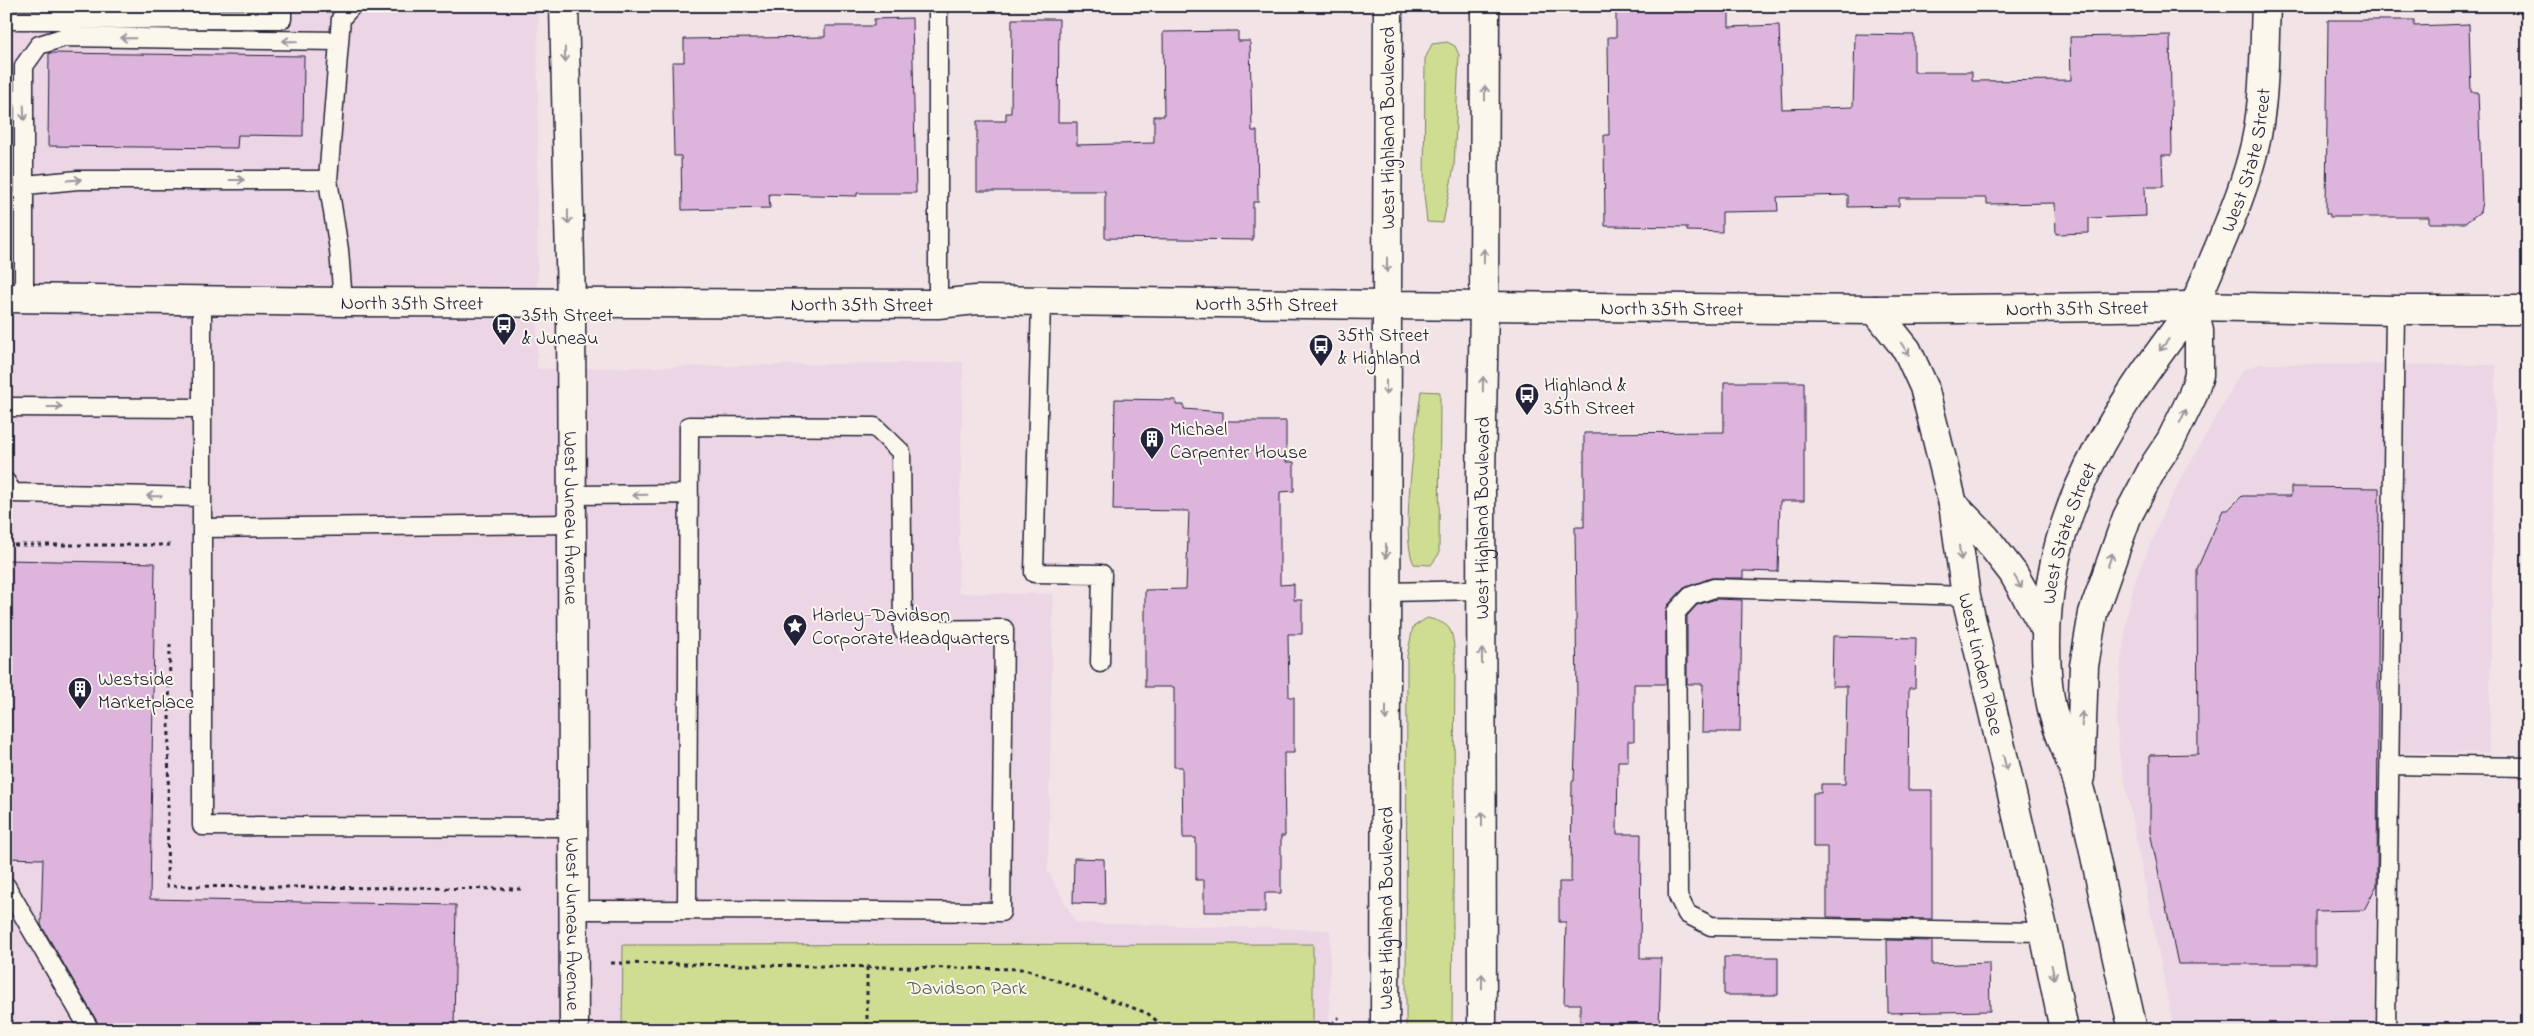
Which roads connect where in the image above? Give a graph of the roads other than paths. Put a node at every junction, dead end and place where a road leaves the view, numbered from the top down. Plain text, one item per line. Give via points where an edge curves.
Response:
1 (282, 6) edge
2 (352, 6) edge
3 (564, 6) edge
4 (938, 6) edge
5 (1388, 6) edge
6 (1485, 6) edge
7 (2266, 6) edge
8 (6, 20) edge
9 (339, 41) junction
10 (328, 180) junction
11 (26, 185) junction
12 (15, 298) edge
13 (202, 300) junction
14 (1040, 301) junction
15 (343, 302) junction
16 (571, 303) junction
17 (938, 304) junction
18 (1386, 305) junction
19 (1484, 305) junction
20 (2194, 306) junction
21 (1876, 310) junction
22 (2396, 310) junction
23 (2528, 310) edge
24 (6, 407) edge
25 (202, 408) junction
26 (6, 482) edge
27 (689, 494) junction
28 (572, 495) junction
29 (202, 497) junction
30 (1953, 504) junction
31 (572, 524) junction
32 (202, 528) junction
33 (1482, 590) junction
34 (1386, 592) junction
35 (1966, 596) junction
36 (2044, 627) junction
37 (1100, 663) dead end
38 (2390, 765) junction
39 (2528, 766) edge
40 (2079, 786) junction
41 (572, 827) junction
42 (6, 886) edge
43 (574, 910) junction
44 (687, 910) junction
45 (2044, 932) junction
46 (90, 1030) edge
47 (574, 1030) edge
48 (1384, 1030) edge
49 (1482, 1030) edge
50 (2064, 1030) edge
51 (2133, 1030) edge
52 (2386, 1030) edge

1 - 8 lane via 282,19
2 - 9 lane via 341,18
3 -> 16 main road, West Juneau Avenue
4 - 17 lane
5 -> 18 main road, West Highland Boulevard
19 -> 6 main road, West Highland Boulevard
7 - 20 main road, West State Street via 2257,138 2240,191
9 - 10 lane
9 -> 11 lane via 65,37 39,45 24,66
11 -> 10 lane via 78,180
10 - 15 lane via 340,250
11 - 12 lane
12 - 13 main road, North 35th Street
13 - 15 main road, North 35th Street
13 - 25 lane
14 - 17 main road, North 35th Street via 976,300
14 - 18 main road, North 35th Street
14 - 37 lane via 1034,573 1102,574
15 - 16 main road, North 35th Street
16 - 17 main road, North 35th Street
16 - 28 main road, West Juneau Avenue
18 - 19 main road, North 35th Street
18 -> 34 main road, West Highland Boulevard
19 - 21 main road, North 35th Street
33 -> 19 main road, West Highland Boulevard
20 - 21 main road, North 35th Street
20 - 22 main road, North 35th Street
20 -> 36 main road, West State Street via 2126,398 2090,463 2059,538
40 -> 20 main road, West State Street via 2084,666 2093,613 2127,517 2192,397 2199,375 2199,331
21 -> 30 main road, West Linden Place via 1907,350 1924,387
22 - 23 main road, North 35th Street
22 - 38 lane
24 -> 25 lane
25 - 29 lane
29 -> 26 lane via 14,493
27 -> 28 lane
27 - 44 lane
27 - 44 lane via 689,426 875,427 902,452 903,630 1004,629 1004,639 1001,912
28 - 31 main road, West Juneau Avenue
29 - 32 lane
30 -> 35 main road, West Linden Place
30 -> 36 main road via 1986,538 2013,573
31 - 32 lane
31 - 41 main road, West Juneau Avenue
32 - 41 lane via 202,826
33 - 34 lane
49 -> 33 main road, West Highland Boulevard
34 -> 48 main road, West Highland Boulevard
35 -> 45 main road, West Linden Place
35 - 45 lane via 1714,588 1690,596 1676,612 1678,896 1687,914 1711,926
36 - 40 main road, West State Street via 2050,700 2059,736
38 - 39 lane
38 - 52 lane
40 - 51 main road, West State Street
41 - 43 main road, West Juneau Avenue
42 - 46 lane
43 - 44 lane
43 - 47 main road, West Juneau Avenue
45 -> 50 main road, West Linden Place

